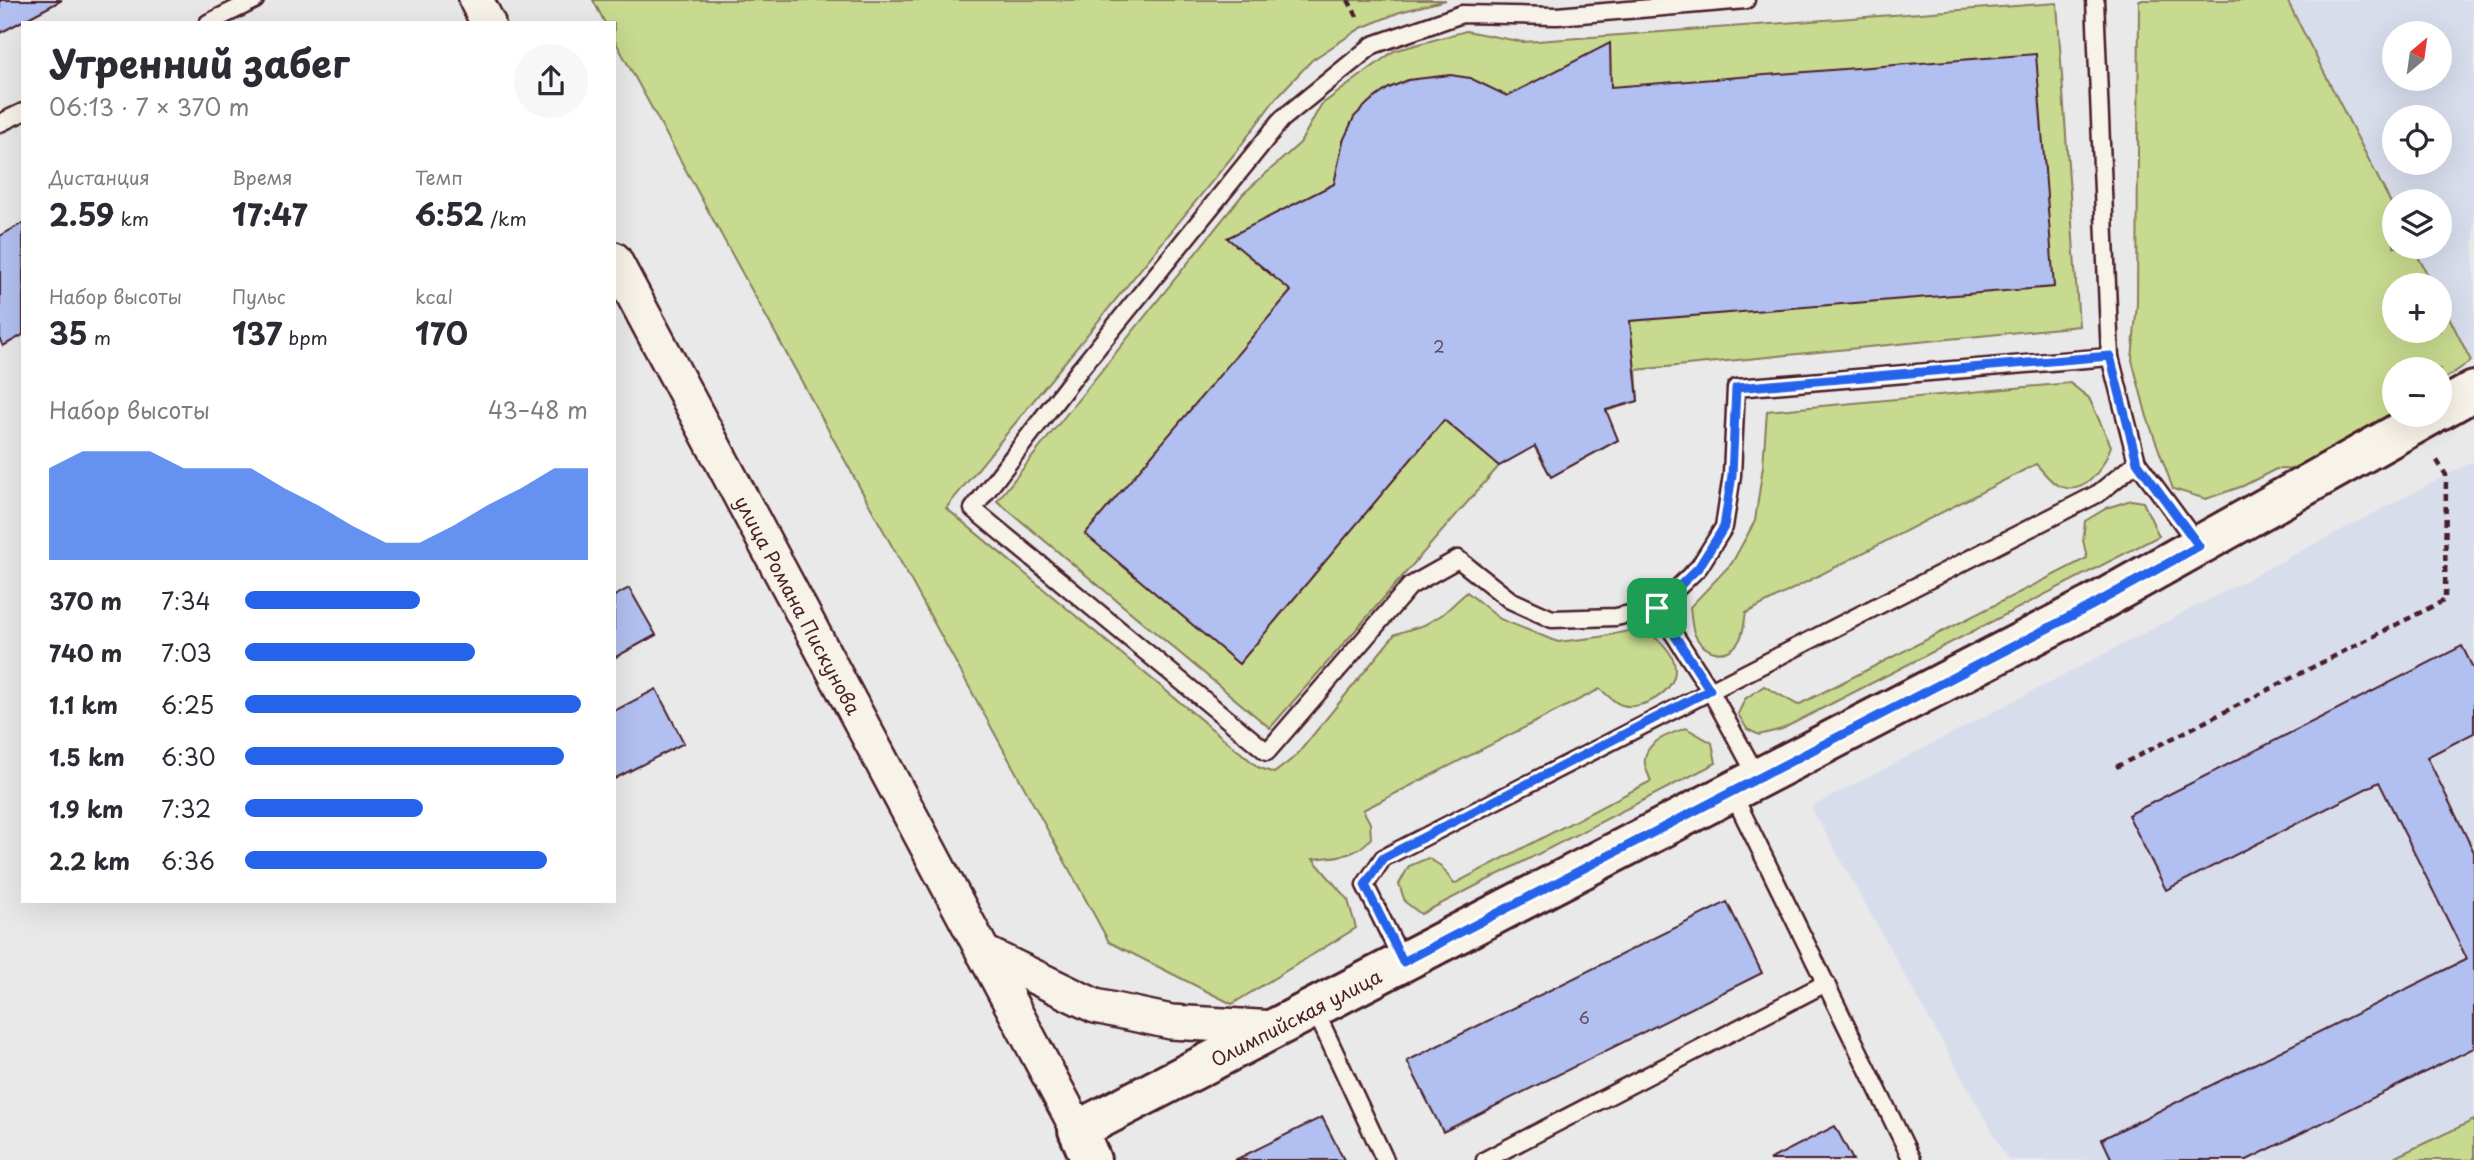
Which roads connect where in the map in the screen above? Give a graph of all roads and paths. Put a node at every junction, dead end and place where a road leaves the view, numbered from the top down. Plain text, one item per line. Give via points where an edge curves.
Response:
1 (255, 0) edge
2 (476, 0) edge
3 (1746, 0) edge
4 (2095, 0) edge
5 (212, 21) edge
6 (487, 21) edge
7 (21, 113) edge
8 (0, 123) edge
9 (616, 264) edge
10 (2110, 356) junction
11 (2474, 391) edge
12 (2452, 403) edge
13 (2410, 427) edge
14 (2432, 453) dead end
15 (2137, 462) junction
16 (2199, 546) junction
17 (1657, 608) junction
18 (1710, 690) junction
19 (2116, 767) dead end
20 (1746, 785) junction
21 (983, 952) junction
22 (1403, 962) junction
23 (1826, 983) junction
24 (1314, 1008) junction
25 (1276, 1028) junction
26 (1084, 1145) edge
27 (1385, 1160) edge
28 (1485, 1160) edge
29 (1912, 1160) edge

1 - 5 lane
2 - 6 street
3 - 17 lane via 1557,16 1462,15 1373,45 1282,119 973,509 1267,752 1410,586 1458,559 1510,600 1552,619 1616,617
4 - 10 lane
7 - 8 lane
9 - 21 street, улица Романа Пискунова
10 - 15 lane
10 - 17 lane via 1736,388 1724,527 1699,567
11 - 12 street
13 - 16 street, Олимпийская улица
14 - 19 path via 2446,475 2445,600
15 - 16 lane
15 - 18 lane via 2099,494
16 - 20 street, Олимпийская улица
17 - 18 lane
18 - 20 lane
18 - 22 lane via 1383,858 1365,885
20 - 22 street, Олимпийская улица
20 - 23 lane
21 - 25 street via 1095,1006 1171,1022
21 - 26 street, улица Романа Пискунова
22 - 24 street, Олимпийская улица
23 - 28 lane
23 - 29 lane
24 - 25 street, Олимпийская улица
24 - 27 lane
25 - 26 street, Олимпийская улица

